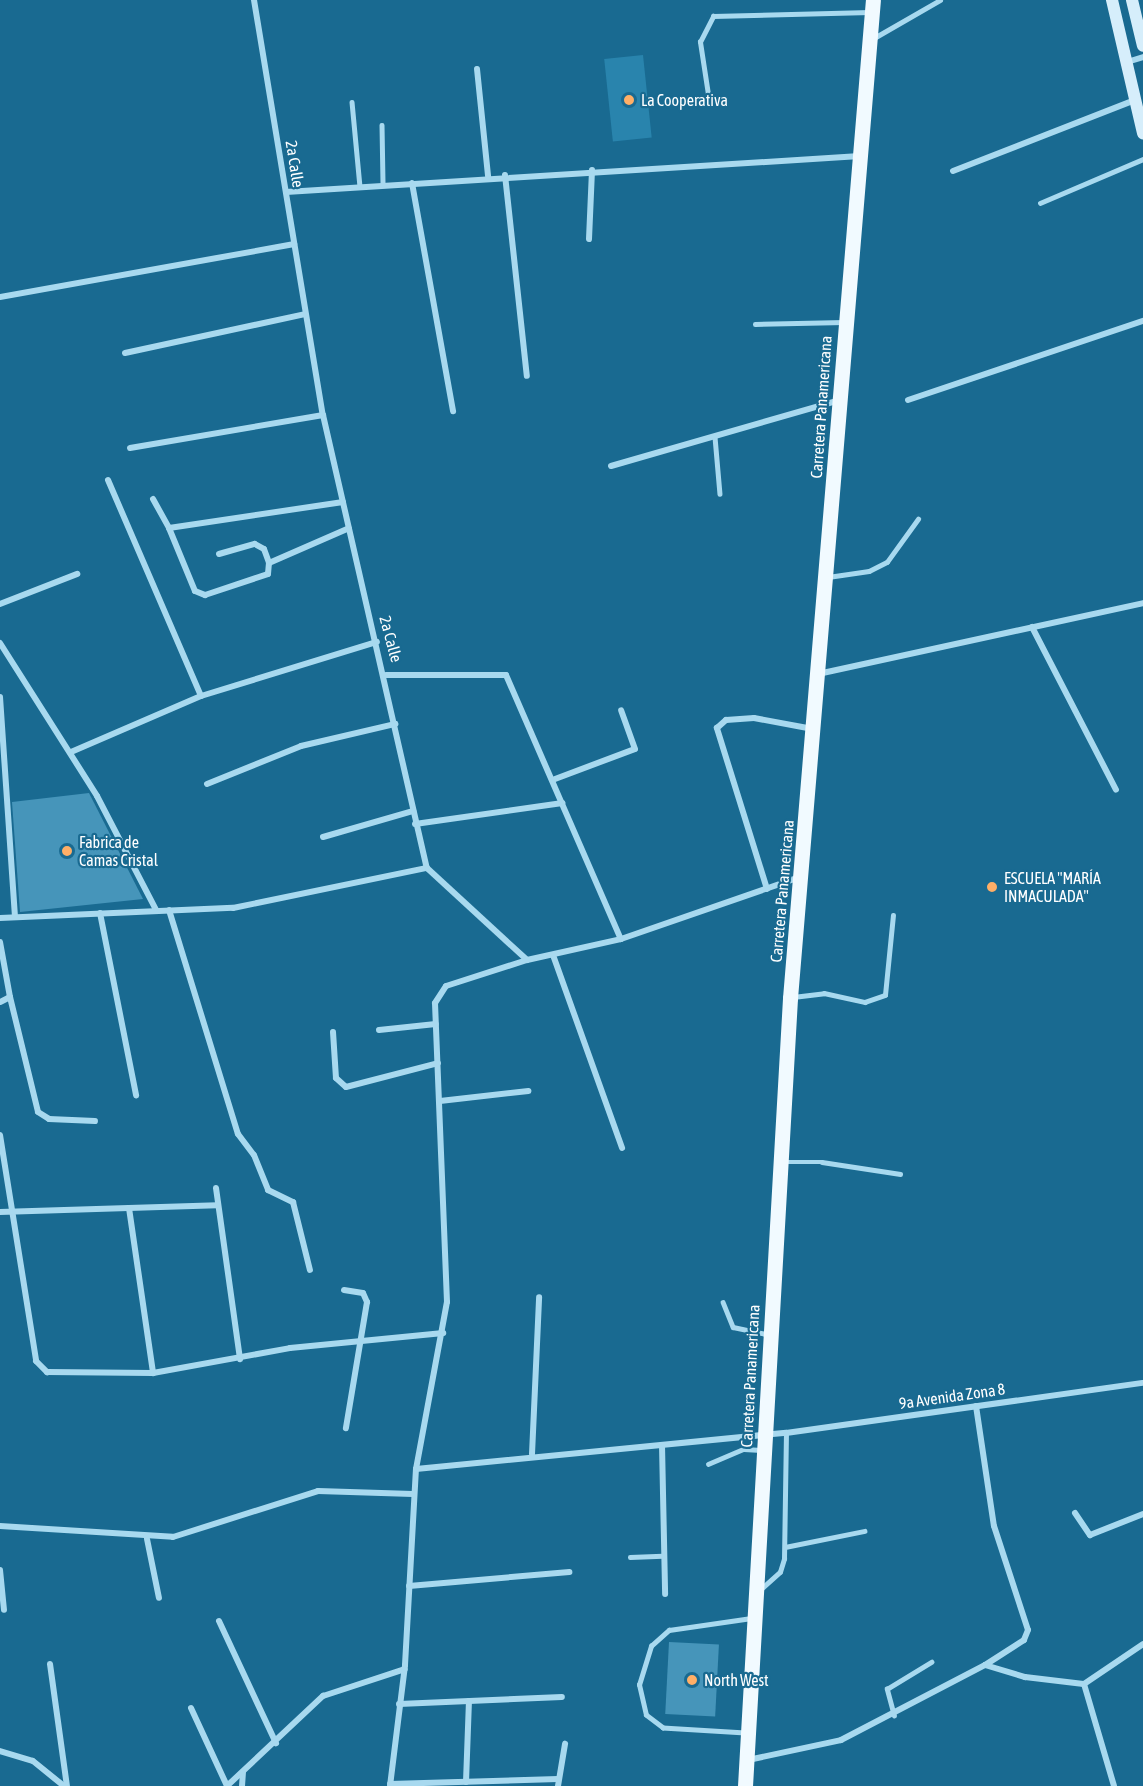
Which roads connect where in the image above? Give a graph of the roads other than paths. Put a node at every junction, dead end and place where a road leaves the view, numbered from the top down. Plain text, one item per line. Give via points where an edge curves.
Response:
1 (254, 0) edge
2 (940, 0) edge
3 (1113, 0) edge
4 (1132, 0) edge
5 (873, 6) edge
6 (869, 40) junction
7 (1143, 46) edge
8 (1143, 57) edge
9 (1127, 62) junction
10 (477, 69) dead end
11 (1135, 100) junction
12 (709, 101) dead end
13 (352, 102) dead end
14 (382, 125) dead end
15 (1143, 133) edge
16 (860, 156) junction
17 (1143, 159) edge
18 (592, 170) junction
19 (953, 171) dead end
20 (505, 175) junction
21 (488, 176) junction
22 (412, 183) junction
23 (383, 184) junction
24 (360, 186) junction
25 (286, 192) junction
26 (1040, 203) dead end
27 (589, 238) dead end
28 (294, 244) junction
29 (0, 297) edge
30 (305, 314) junction
31 (1143, 321) edge
32 (844, 322) junction
33 (754, 324) dead end
34 (125, 353) dead end
35 (527, 376) dead end
36 (840, 400) junction
37 (908, 400) dead end
38 (453, 411) dead end
39 (323, 415) junction
40 (715, 437) junction
41 (130, 448) dead end
42 (611, 466) dead end
43 (108, 480) dead end
44 (720, 494) dead end
45 (153, 499) dead end
46 (343, 502) junction
47 (918, 519) dead end
48 (168, 528) junction
49 (349, 528) junction
50 (219, 554) dead end
51 (269, 563) junction
52 (77, 574) dead end
53 (826, 577) junction
54 (1143, 603) edge
55 (0, 604) edge
56 (1032, 627) junction
57 (377, 642) junction
58 (0, 644) edge
59 (818, 674) junction
60 (386, 675) junction
61 (201, 696) junction
62 (0, 697) edge
63 (1, 708) edge
64 (621, 710) dead end
65 (395, 724) junction
66 (813, 729) junction
67 (71, 752) junction
68 (555, 779) junction
69 (207, 784) dead end
70 (1116, 790) dead end
71 (563, 803) junction
72 (413, 811) junction
73 (415, 824) junction
74 (323, 837) dead end
75 (427, 868) junction
76 (801, 877) junction
77 (767, 889) junction
78 (156, 910) junction
79 (169, 910) junction
80 (100, 913) junction
81 (893, 915) dead end
82 (15, 916) junction
83 (0, 918) edge
84 (621, 939) junction
85 (0, 942) edge
86 (553, 956) junction
87 (527, 960) junction
88 (10, 997) junction
89 (790, 998) junction
90 (0, 1002) edge
91 (436, 1024) junction
92 (379, 1030) dead end
93 (333, 1032) dead end
94 (438, 1063) junction
95 (528, 1091) dead end
96 (136, 1095) dead end
97 (440, 1101) junction
98 (94, 1121) dead end
99 (0, 1135) edge
100 (622, 1148) dead end
101 (780, 1162) junction
102 (900, 1174) dead end
103 (216, 1188) dead end
104 (217, 1205) junction
105 (129, 1208) junction
106 (0, 1212) edge
107 (16, 1213) junction
108 (310, 1270) dead end
109 (344, 1290) dead end
110 (539, 1297) dead end
111 (723, 1302) dead end
112 (443, 1333) junction
113 (770, 1334) junction
114 (360, 1339) junction
115 (240, 1359) junction
116 (153, 1373) junction
117 (1143, 1383) edge
118 (976, 1406) junction
119 (346, 1428) dead end
120 (786, 1433) junction
121 (764, 1443) junction
122 (662, 1445) junction
123 (532, 1454) junction
124 (708, 1464) dead end
125 (416, 1469) junction
126 (413, 1494) junction
127 (1075, 1513) dead end
128 (1143, 1514) edge
129 (0, 1526) edge
130 (864, 1531) dead end
131 (147, 1539) junction
132 (785, 1547) junction
133 (662, 1556) junction
134 (630, 1557) dead end
135 (0, 1570) edge
136 (568, 1572) dead end
137 (409, 1586) junction
138 (665, 1594) dead end
139 (755, 1594) junction
140 (159, 1598) dead end
141 (4, 1610) dead end
142 (753, 1617) junction
143 (219, 1621) dead end
144 (1143, 1644) edge
145 (932, 1662) dead end
146 (50, 1664) dead end
147 (985, 1665) junction
148 (405, 1669) junction
149 (1084, 1684) junction
150 (562, 1697) dead end
151 (469, 1701) junction
152 (399, 1704) junction
153 (191, 1708) dead end
154 (894, 1716) junction
155 (747, 1733) junction
156 (276, 1743) junction
157 (565, 1744) dead end
158 (0, 1751) edge
159 (748, 1760) junction
160 (243, 1771) junction
161 (466, 1782) junction
162 (558, 1783) edge
163 (390, 1785) edge
164 (65, 1786) edge
165 (227, 1786) edge
166 (242, 1786) edge
167 (745, 1786) edge
168 (1113, 1786) edge

1 - 25 street, 2a Calle
2 - 6 lane
3 - 9 street
4 - 7 street
5 - 6 main road, Carretera Panamericana
5 - 12 lane via 713,16 700,42
6 - 16 main road, Carretera Panamericana
8 - 9 street
9 - 11 street
10 - 21 street
11 - 15 street
11 - 19 street
13 - 24 lane
14 - 23 lane
16 - 18 street
16 - 32 main road, Carretera Panamericana
17 - 26 lane
18 - 20 street
18 - 27 street
20 - 21 street
20 - 35 street
21 - 22 street
22 - 23 street
22 - 38 street
23 - 24 street
24 - 25 street
25 - 28 street, 2a Calle
28 - 29 street
28 - 30 street, 2a Calle
30 - 34 street
30 - 39 street, 2a Calle
31 - 37 street
32 - 33 lane
32 - 36 main road, Carretera Panamericana
36 - 40 street
36 - 53 main road, Carretera Panamericana
39 - 41 street
39 - 46 street, 2a Calle
40 - 42 street
40 - 44 lane
43 - 61 street
45 - 48 street
46 - 48 street
46 - 49 street, 2a Calle
47 - 53 lane via 888,562 869,571
48 - 51 street via 200,594 268,574
49 - 51 street
49 - 57 street, 2a Calle
50 - 51 street via 255,544 264,549
52 - 55 street
53 - 59 main road, Carretera Panamericana
54 - 56 street
56 - 59 street
56 - 70 street
57 - 60 street, 2a Calle
57 - 61 street
58 - 67 street
59 - 66 main road, Carretera Panamericana
60 - 65 street, 2a Calle
60 - 68 street via 506,675
61 - 67 street
62 - 63 street
63 - 82 street
64 - 68 street via 635,749
65 - 69 street via 301,746
65 - 72 street, 2a Calle
66 - 76 main road, Carretera Panamericana
66 - 77 street via 754,718 726,720 717,728
67 - 78 street
68 - 71 street
71 - 73 street
71 - 84 street
72 - 73 street, 2a Calle
72 - 74 street
73 - 75 street, 2a Calle
75 - 79 street via 233,908
75 - 87 street
76 - 77 street
76 - 89 main road, Carretera Panamericana
77 - 84 street
78 - 79 street
78 - 80 street
79 - 108 street via 238,1134 254,1155 271,1195 293,1203
80 - 82 street
80 - 96 street
81 - 89 lane via 885,995 865,1002 824,993
82 - 83 street
84 - 86 street
85 - 88 street
86 - 87 street
86 - 100 street
87 - 91 street via 446,986 435,1003
88 - 90 street
88 - 98 street via 38,1112 49,1119
89 - 101 main road, Carretera Panamericana
91 - 92 street
91 - 94 street
93 - 94 street via 336,1078 346,1088
94 - 97 street
95 - 97 street
97 - 112 street via 447,1272
99 - 107 street
101 - 102 lane via 822,1162
101 - 113 main road, Carretera Panamericana
103 - 104 street
104 - 105 street
104 - 115 street
105 - 107 street
105 - 116 street
106 - 107 street
107 - 116 street via 40,1368
109 - 114 street via 363,1293 367,1302
110 - 123 street
111 - 113 lane via 733,1327
112 - 114 street
112 - 125 street
113 - 121 main road, Carretera Panamericana
114 - 115 street
114 - 119 street
115 - 116 street
117 - 118 street, 9a Avenida Zona 8
118 - 120 street, 9a Avenida Zona 8
118 - 147 street via 994,1526 1028,1630 1024,1640
120 - 121 street, 9a Avenida Zona 8
120 - 132 lane
121 - 122 street, 9a Avenida Zona 8
121 - 124 lane
121 - 139 main road, Carretera Panamericana
122 - 123 street, 9a Avenida Zona 8
122 - 133 street
123 - 125 street, 9a Avenida Zona 8
125 - 126 street
126 - 131 street via 318,1491 185,1534
126 - 137 street
127 - 128 street via 1090,1534
129 - 131 street
130 - 132 lane
131 - 140 street
132 - 139 lane via 780,1572
133 - 134 lane
133 - 138 street
135 - 141 street
136 - 137 street
137 - 148 street
139 - 142 main road, Carretera Panamericana
142 - 155 main road, Carretera Panamericana
142 - 155 lane via 669,1630 651,1646 639,1685 646,1715 663,1728
143 - 156 street
144 - 149 street
145 - 154 lane via 888,1689
146 - 164 street
147 - 149 street via 1025,1677
147 - 154 street
148 - 152 street
148 - 156 street via 322,1696
149 - 168 street
150 - 151 street
151 - 152 street
151 - 161 street
152 - 163 street
153 - 165 street
154 - 159 street via 841,1740
155 - 159 main road, Carretera Panamericana
156 - 160 street
157 - 162 street
158 - 164 street via 33,1761
159 - 167 main road, Carretera Panamericana
160 - 165 street
160 - 166 street
161 - 162 street
161 - 163 street

